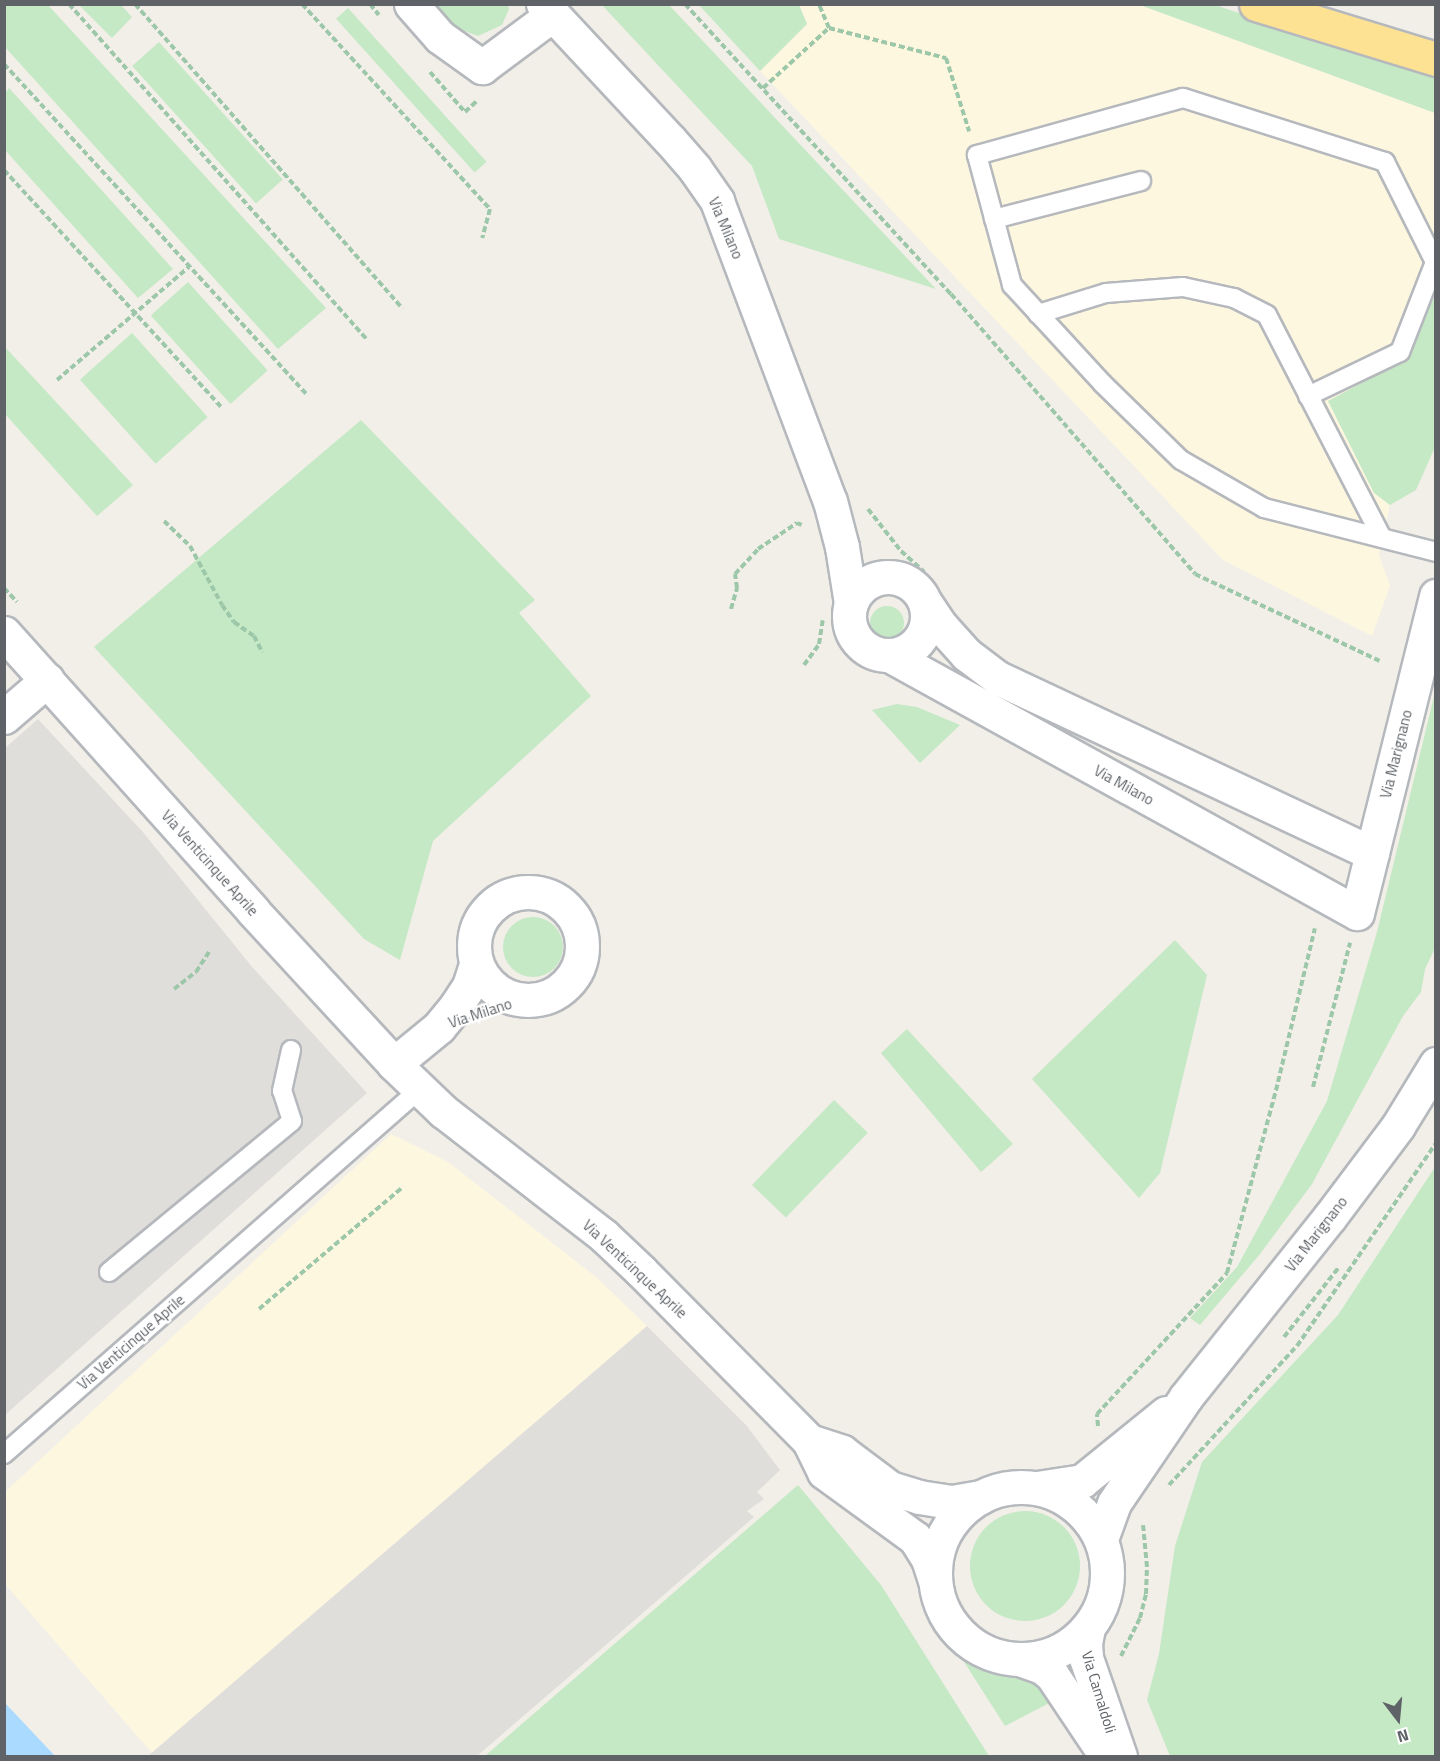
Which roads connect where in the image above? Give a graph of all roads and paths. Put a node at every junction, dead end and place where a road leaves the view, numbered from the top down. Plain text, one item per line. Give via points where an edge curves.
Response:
1 (69, 4) edge
2 (135, 4) edge
3 (303, 4) edge
4 (411, 4) edge
5 (685, 4) edge
6 (819, 4) edge
7 (1256, 4) edge
8 (548, 10) edge
9 (829, 28) junction
10 (1436, 59) edge
11 (4, 64) edge
12 (763, 88) junction
13 (977, 155) junction
14 (4, 170) edge
15 (1141, 181) dead end
16 (994, 219) junction
17 (482, 238) dead end
18 (189, 267) junction
19 (402, 308) dead end
20 (1038, 314) junction
21 (135, 315) junction
22 (367, 340) dead end
23 (57, 380) dead end
24 (306, 394) dead end
25 (1308, 396) junction
26 (221, 407) dead end
27 (830, 501) junction
28 (164, 521) dead end
29 (811, 529) dead end
30 (1382, 538) junction
31 (1436, 552) edge
32 (891, 577) junction
33 (4, 588) edge
34 (1436, 596) edge
35 (851, 603) junction
36 (926, 604) junction
37 (731, 609) dead end
38 (14, 621) edge
39 (262, 652) dead end
40 (891, 656) junction
41 (1380, 662) dead end
42 (47, 680) junction
43 (4, 717) edge
44 (1372, 853) junction
45 (1357, 914) junction
46 (1315, 926) dead end
47 (209, 952) dead end
48 (476, 964) junction
49 (174, 989) dead end
50 (522, 1000) junction
51 (439, 1027) junction
52 (291, 1050) dead end
53 (394, 1064) junction
54 (1436, 1064) edge
55 (1313, 1087) dead end
56 (420, 1089) junction
57 (1436, 1143) edge
58 (403, 1187) dead end
59 (1339, 1267) dead end
60 (109, 1272) dead end
61 (259, 1309) dead end
62 (1284, 1337) dead end
63 (1186, 1397) junction
64 (1100, 1438) dead end
65 (809, 1441) junction
66 (4, 1454) edge
67 (1037, 1488) junction
68 (1166, 1488) dead end
69 (981, 1497) junction
70 (1145, 1517) dead end
71 (1101, 1539) junction
72 (935, 1580) junction
73 (1088, 1628) junction
74 (1019, 1659) junction
75 (1121, 1661) dead end
76 (1106, 1756) edge
77 (1120, 1756) edge

1 - 22 path
2 - 19 path
3 - 17 path via 490,209
4 - 8 street via 440,37 482,67
5 - 12 path
6 - 9 path
7 - 10 highway
8 - 27 street, Via Milano via 670,140 717,201
9 - 12 path
9 - 13 path via 946,58
11 - 18 path
12 - 41 path via 951,294 1195,574
13 - 16 lane
13 - 25 lane via 1183,98 1385,162 1435,262 1400,352
14 - 21 path
15 - 16 lane
16 - 20 lane via 1012,285
18 - 21 path
18 - 24 path
20 - 25 lane via 1106,293 1183,287 1234,298 1266,315
20 - 30 lane via 1181,460 1264,508
21 - 23 path
21 - 26 path
25 - 30 lane
27 - 32 street via 857,545
27 - 35 street, Via Milano
28 - 39 path via 190,546 222,605 234,622 254,636
29 - 37 path via 797,523 758,549 735,574 737,588
30 - 31 lane
32 - 35 street via 866,584
32 - 36 street via 916,588
33 - 38 path
34 - 44 street, Via Marignano
35 - 40 street, Via Milano via 849,621 859,643 877,654
36 - 40 street via 927,623 922,637 912,648
36 - 44 street via 966,654 998,678
38 - 42 street, Via Venticinque Aprile
40 - 45 street, Via Milano
42 - 43 street
42 - 53 street, Via Venticinque Aprile
44 - 45 street, Via Marignano
45 - 55 path
46 - 64 path via 1227,1273 1097,1414
47 - 49 path via 196,972
48 - 50 street, Via Milano via 486,981 502,994
48 - 50 street, Via Milano via 475,933 490,906 525,891 541,892 566,906 582,931 582,956 576,974 553,995
48 - 51 street, Via Milano via 469,986
50 - 51 street, Via Milano via 470,1013
51 - 53 street, Via Milano
52 - 60 lane via 282,1091 292,1121
53 - 56 street, Via Venticinque Aprile
54 - 63 street, Via Marignano via 1398,1126 1343,1200
56 - 65 street, Via Venticinque Aprile via 604,1236
56 - 66 lane, Via Venticinque Aprile
57 - 68 path via 1297,1346
58 - 61 path
59 - 62 path
63 - 67 street, Via Marignano via 1086,1479
63 - 71 street, Via Marignano via 1114,1503
65 - 69 street, Via Venticinque Aprile via 842,1452 890,1488 942,1502
65 - 72 street, Via Venticinque Aprile via 824,1472 915,1538
67 - 69 street via 1007,1488
67 - 71 street via 1061,1496 1080,1509
69 - 72 street via 945,1531 936,1555
70 - 75 path via 1142,1530 1146,1594
71 - 73 street via 1107,1560 1107,1587
72 - 74 street via 945,1615 962,1636 986,1652
73 - 74 street via 1058,1651
73 - 77 street, Via Camaldoli via 1084,1642 1086,1658
74 - 76 street, Via Camaldoli via 1052,1675

